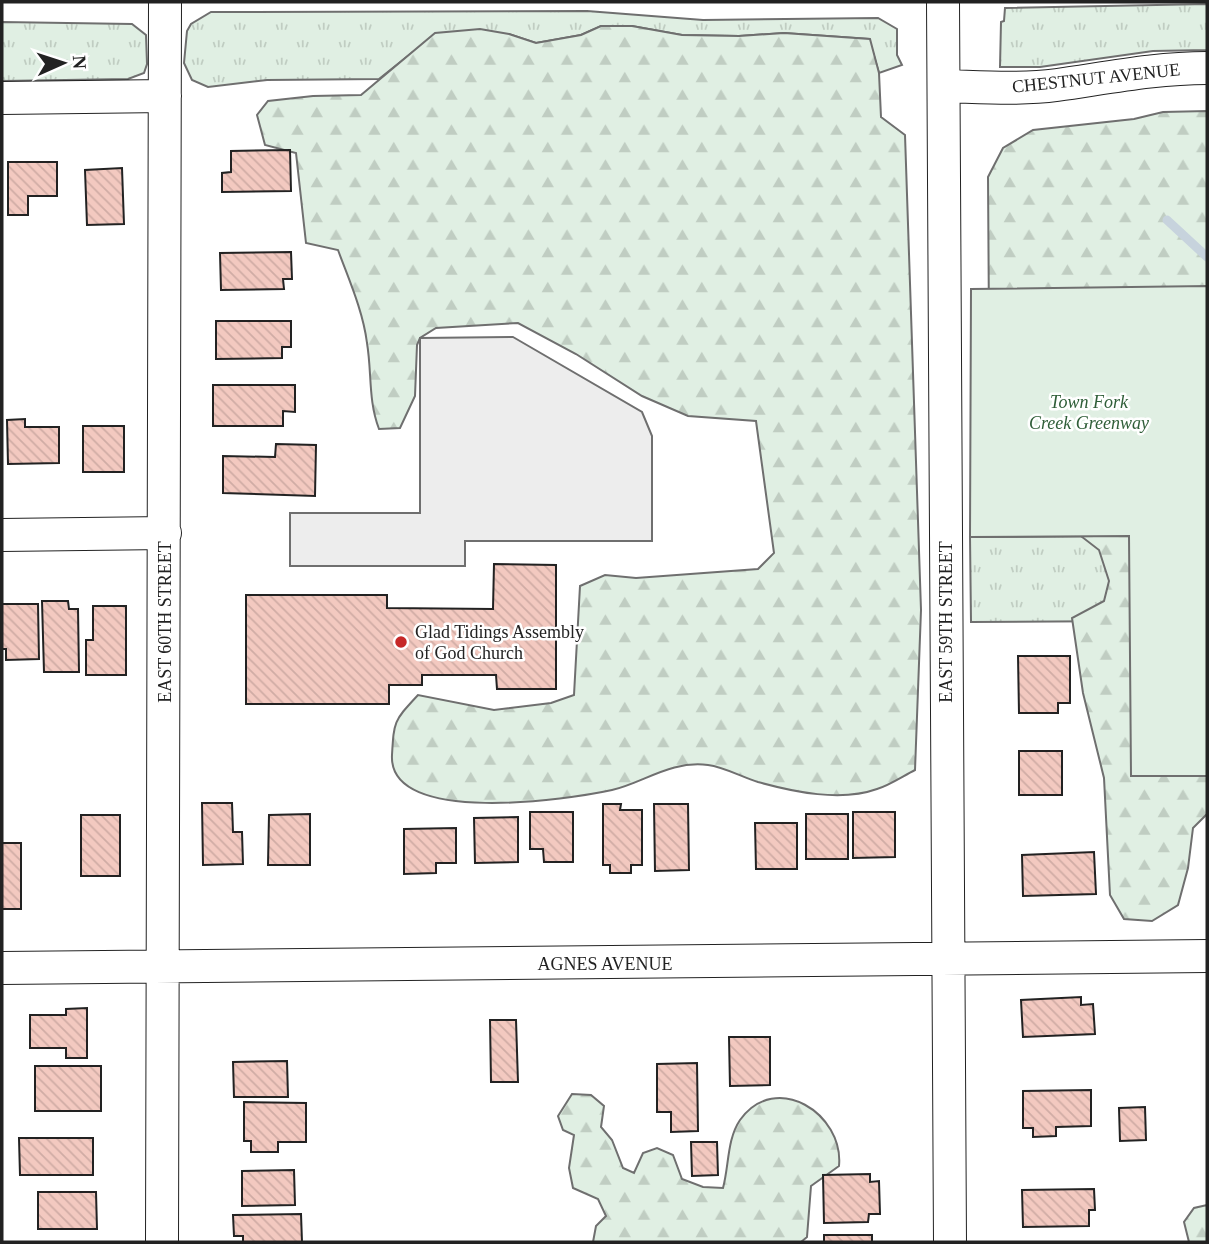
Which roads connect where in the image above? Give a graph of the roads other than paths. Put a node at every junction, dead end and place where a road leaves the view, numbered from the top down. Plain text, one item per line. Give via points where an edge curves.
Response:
1 (165, 2) edge
2 (943, 2) edge
3 (1207, 68) edge
4 (944, 86) junction
5 (165, 96) junction
6 (2, 98) edge
7 (165, 533) junction
8 (2, 535) edge
9 (1207, 956) edge
10 (948, 961) junction
11 (164, 967) junction
12 (2, 968) edge
13 (162, 1242) edge
14 (950, 1242) edge

1 - 5 street, EAST 60TH STREET
2 - 4 street, EAST 59TH STREET
3 - 4 street, CHESTNUT AVENUE via 1055,85
4 - 10 street, EAST 59TH STREET
5 - 6 street
5 - 7 street, EAST 60TH STREET
7 - 8 street
7 - 11 street, EAST 60TH STREET
9 - 10 street, AGNES AVENUE
10 - 11 street, AGNES AVENUE
10 - 14 street, EAST 59TH STREET
11 - 12 street, AGNES AVENUE
11 - 13 street, EAST 60TH STREET

